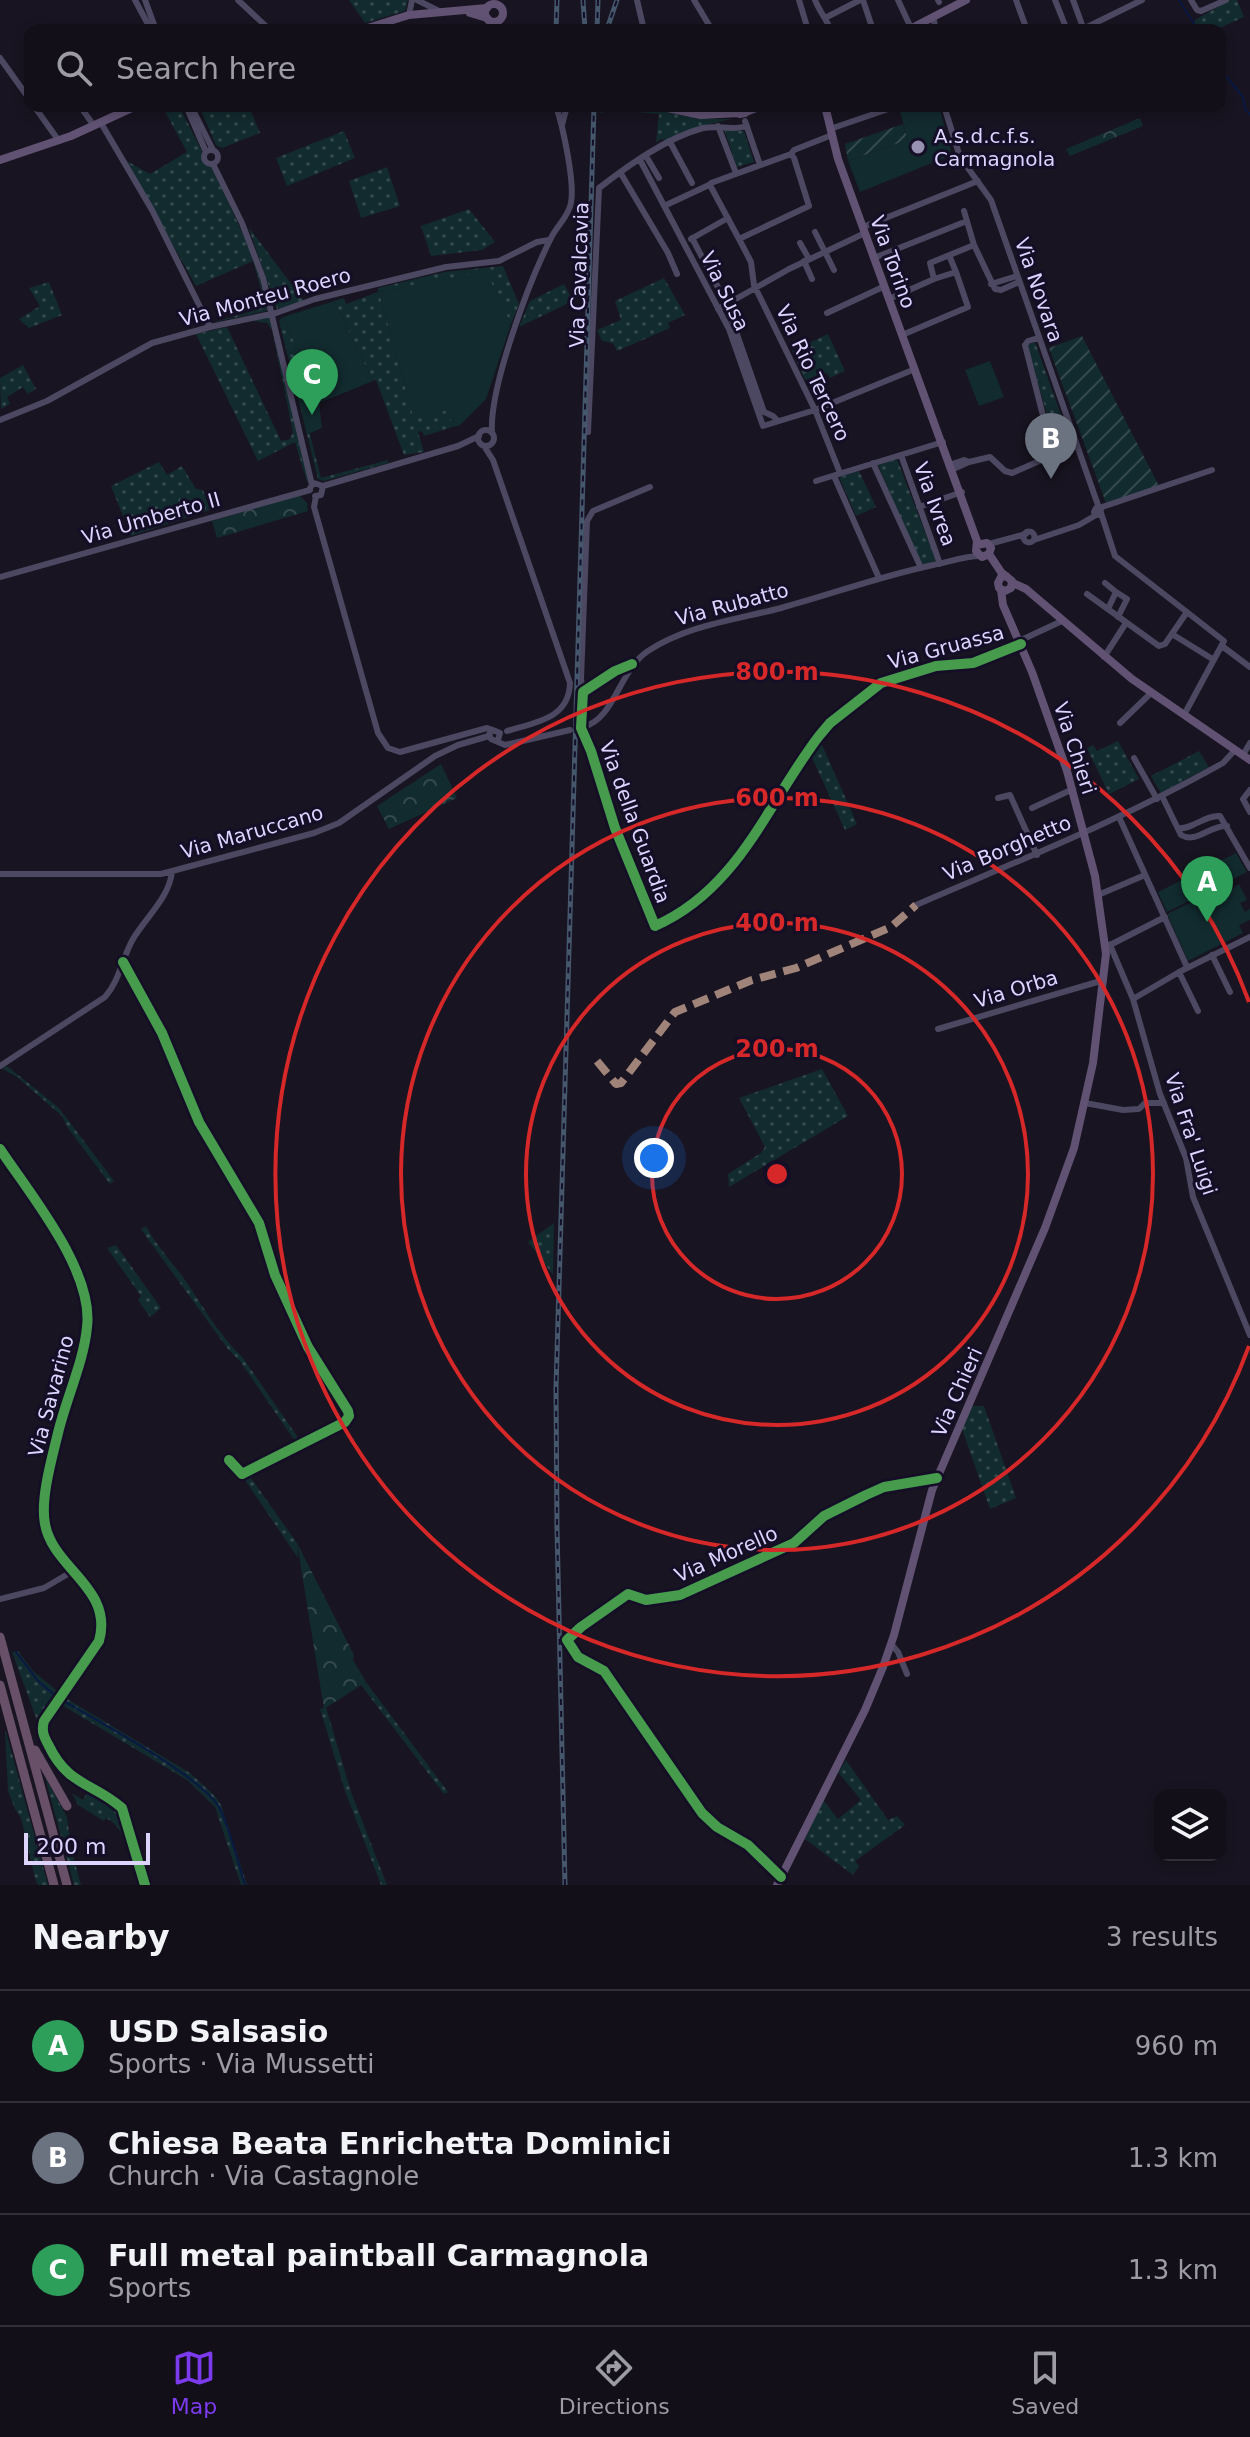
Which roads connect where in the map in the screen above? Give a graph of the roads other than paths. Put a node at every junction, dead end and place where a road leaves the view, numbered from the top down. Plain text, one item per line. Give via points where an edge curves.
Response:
1 (139, 0) edge
2 (238, 0) edge
3 (414, 0) edge
4 (637, 0) edge
5 (694, 0) edge
6 (799, 0) edge
7 (815, 0) edge
8 (861, 0) edge
9 (898, 0) edge
10 (966, 0) edge
11 (1016, 0) edge
12 (1055, 0) edge
13 (1073, 0) edge
14 (1142, 0) edge
15 (1191, 0) edge
16 (1226, 0) edge
17 (439, 11) junction
18 (429, 13) junction
19 (497, 13) edge
20 (409, 15) junction
21 (933, 17) junction
22 (825, 18) junction
23 (150, 24) edge
24 (264, 24) edge
25 (380, 24) edge
26 (643, 24) edge
27 (708, 24) edge
28 (806, 24) edge
29 (828, 24) edge
30 (871, 24) edge
31 (908, 24) edge
32 (920, 24) edge
33 (935, 24) edge
34 (1025, 24) edge
35 (1065, 24) edge
36 (1081, 24) edge
37 (1095, 24) edge
38 (0, 58) edge
39 (24, 92) edge
40 (38, 112) edge
41 (86, 112) edge
42 (118, 112) edge
43 (192, 112) edge
44 (558, 112) edge
45 (567, 112) edge
46 (687, 112) edge
47 (718, 112) edge
48 (742, 112) edge
49 (820, 112) edge
50 (826, 112) edge
51 (864, 112) edge
52 (880, 112) edge
53 (946, 112) edge
54 (865, 117) junction
55 (98, 125) junction
56 (562, 125) junction
57 (718, 126) junction
58 (830, 129) junction
59 (59, 141) junction
60 (670, 142) junction
61 (210, 151) junction
62 (791, 154) junction
63 (643, 158) junction
64 (0, 160) edge
65 (215, 162) junction
66 (760, 165) junction
67 (620, 172) junction
68 (736, 173) junction
69 (659, 178) dead end
70 (978, 181) junction
71 (692, 183) dead end
72 (712, 184) junction
73 (664, 206) junction
74 (964, 211) dead end
75 (728, 218) junction
76 (967, 221) junction
77 (864, 230) junction
78 (815, 232) dead end
79 (692, 238) junction
80 (739, 239) junction
81 (549, 240) junction
82 (684, 242) junction
83 (800, 243) dead end
84 (974, 245) junction
85 (825, 251) junction
86 (949, 255) junction
87 (874, 258) junction
88 (806, 260) junction
89 (834, 270) dead end
90 (956, 272) junction
91 (677, 274) dead end
92 (812, 279) dead end
93 (934, 279) junction
94 (1018, 279) junction
95 (885, 286) junction
96 (755, 287) junction
97 (889, 299) junction
98 (732, 302) junction
99 (718, 309) junction
100 (274, 313) junction
101 (827, 313) dead end
102 (210, 327) junction
103 (902, 335) junction
104 (1038, 338) junction
105 (915, 369) junction
106 (492, 407) junction
107 (815, 410) junction
108 (0, 420) edge
109 (778, 421) junction
110 (588, 432) dead end
111 (492, 433) junction
112 (481, 439) junction
113 (493, 443) junction
114 (942, 443) junction
115 (1076, 444) junction
116 (901, 455) junction
117 (1053, 455) junction
118 (493, 460) junction
119 (873, 463) junction
120 (951, 467) junction
121 (1212, 470) dead end
122 (837, 474) junction
123 (816, 481) dead end
124 (315, 486) junction
125 (650, 487) dead end
126 (960, 492) junction
127 (316, 496) junction
128 (919, 507) junction
129 (1099, 512) junction
130 (984, 549) junction
131 (940, 564) junction
132 (921, 568) junction
133 (0, 577) edge
134 (879, 578) junction
135 (1105, 583) dead end
136 (1006, 585) junction
137 (1116, 592) junction
138 (1087, 594) dead end
139 (1108, 609) junction
140 (1187, 612) junction
141 (1118, 617) junction
142 (1062, 621) junction
143 (1126, 623) junction
144 (1172, 634) junction
145 (1020, 642) junction
146 (1222, 646) junction
147 (1104, 657) junction
148 (1214, 660) junction
149 (632, 664) junction
150 (1250, 667) edge
151 (583, 692) junction
152 (1151, 693) junction
153 (1184, 715) junction
154 (1120, 723) dead end
155 (583, 727) dead end
156 (570, 730) dead end
157 (507, 731) dead end
158 (491, 733) junction
159 (1250, 743) edge
160 (1243, 755) edge
161 (1134, 758) dead end
162 (1073, 789) junction
163 (1250, 790) edge
164 (1160, 797) junction
165 (998, 798) dead end
166 (1032, 808) dead end
167 (1250, 812) edge
168 (1215, 816) junction
169 (1119, 817) junction
170 (1218, 826) junction
171 (1227, 826) junction
172 (1085, 832) junction
173 (1181, 832) junction
174 (1037, 855) junction
175 (1250, 868) edge
176 (172, 872) junction
177 (0, 874) edge
178 (1145, 875) junction
179 (1098, 895) junction
180 (916, 905) dead end
181 (1165, 917) junction
182 (655, 926) joint
183 (1249, 941) edge
184 (1108, 945) junction
185 (1212, 955) junction
186 (123, 962) junction
187 (1187, 967) junction
188 (1179, 972) junction
189 (1104, 980) junction
190 (1230, 992) dead end
191 (1133, 999) junction
192 (1198, 1011) dead end
193 (938, 1029) dead end
194 (0, 1066) edge
195 (1085, 1103) junction
196 (1164, 1103) junction
197 (0, 1149) edge
198 (1250, 1335) edge
199 (229, 1460) dead end
200 (937, 1478) junction
201 (73, 1571) junction
202 (0, 1599) edge
203 (0, 1637) edge
204 (891, 1644) junction
205 (907, 1674) dead end
206 (0, 1685) edge
207 (16, 1697) junction
208 (67, 1806) dead end
209 (779, 1881) edge
210 (54, 1885) edge
211 (67, 1885) edge
212 (145, 1885) edge

1 - 23 street
2 - 24 street
3 - 17 street
3 - 20 street
4 - 26 street
5 - 27 street
6 - 28 street
7 - 22 street
8 - 22 street
8 - 30 street
9 - 31 street
10 - 21 main road
11 - 34 street
12 - 35 street
13 - 36 street
14 - 37 street
15 - 16 street via 1201,11
17 - 18 main road
17 - 19 main road
18 - 19 main road
18 - 20 main road
20 - 25 main road
21 - 32 main road
21 - 33 street
22 - 29 street
38 - 39 street
40 - 59 street
41 - 55 street
42 - 55 main road
43 - 61 street
44 - 56 street
45 - 56 street
46 - 47 main road
48 - 57 street, Via Cavalcavia via 740,129
48 - 66 street
49 - 58 main road, Via Torino
50 - 58 main road, Via Torino
51 - 54 street
52 - 54 street
53 - 70 street, Via Novara via 960,157
54 - 58 street
55 - 59 main road
55 - 102 street via 152,210
56 - 81 street via 572,197
57 - 60 street, Via Cavalcavia
57 - 68 street
58 - 62 street
58 - 77 main road, Via Torino
59 - 64 main road
60 - 63 street, Via Cavalcavia
60 - 71 street
61 - 65 street via 218,154
61 - 65 street via 205,160
62 - 66 street
62 - 80 street via 809,206
63 - 67 street, Via Cavalcavia
63 - 69 street
63 - 73 street, Via Susa
65 - 100 street via 261,262
66 - 68 street
67 - 91 street
67 - 110 street, Via Cavalcavia via 598,190
68 - 72 street
70 - 77 street
70 - 94 street, Via Novara via 991,200
72 - 73 street
72 - 75 street, Via Rio Tercero
73 - 82 street, Via Susa
74 - 76 street
75 - 79 street
75 - 80 street, Via Rio Tercero
76 - 84 street
76 - 87 street
77 - 85 street
77 - 87 main road, Via Torino
78 - 85 street
79 - 82 street
79 - 98 street, Via Susa via 721,293
80 - 96 street, Via Rio Tercero via 751,262
81 - 100 street, Via Monteu Roero via 499,261 444,267
81 - 106 street
82 - 99 street, Via Susa
83 - 88 street
84 - 86 street
84 - 94 street via 991,284
85 - 88 street
85 - 89 street
86 - 90 street
86 - 93 street via 930,263
87 - 95 main road, Via Torino
88 - 92 street
88 - 96 street
90 - 93 street
90 - 103 street via 968,307
93 - 97 street
94 - 104 street, Via Novara
95 - 97 main road, Via Torino
95 - 101 street
96 - 98 street
96 - 107 street, Via Rio Tercero
97 - 103 main road, Via Torino
98 - 99 street
98 - 109 street, Via Susa via 732,320 764,412
99 - 109 street, Via Susa via 763,426
100 - 102 street, Via Monteu Roero
100 - 124 street
102 - 108 street, Via Monteu Roero via 152,343 47,401
103 - 105 main road, Via Torino
104 - 115 street, Via Novara
104 - 117 street via 1025,345
105 - 107 street, Via Susa
105 - 114 main road, Via Torino
106 - 111 street
106 - 112 street
107 - 109 street, Via Susa
107 - 122 street, Via Rio Tercero
111 - 112 street
111 - 113 street
112 - 113 street
112 - 118 street
112 - 124 street, Via Umberto II
113 - 118 street
114 - 116 street
114 - 120 main road, Via Torino
115 - 117 street
115 - 129 street, Via Novara
116 - 119 street
116 - 128 street, Via Ivrea
117 - 120 street via 1012,473 990,457
118 - 157 street via 570,683 568,700 556,714
119 - 122 street
119 - 132 street
120 - 126 main road, Via Torino
121 - 129 street
122 - 123 street
122 - 134 street
124 - 127 street
124 - 127 street via 323,492
124 - 133 street, Via Umberto II
125 - 151 street, Via della Guardia via 593,511 587,521
126 - 128 street
126 - 130 main road, Via Chieri
127 - 158 street via 314,504 384,743 400,752 487,728
128 - 131 street, Via Ivrea
129 - 130 street, Via Rubatto via 1049,537 1029,543 1025,536 1014,537
129 - 140 street, Via Novara via 1115,556
130 - 131 street, Via Rubatto
130 - 136 main road, Via Chieri
131 - 132 street, Via Rubatto
132 - 134 street, Via Rubatto
134 - 149 street, Via Rubatto via 682,632
135 - 137 street
136 - 142 main road via 1031,595
136 - 145 main road, Via Chieri via 1003,605
137 - 139 street
137 - 141 street via 1127,599
138 - 139 street
139 - 141 street
140 - 144 street
140 - 146 street, Via Novara via 1221,638
141 - 143 street
142 - 145 street, Via Gruassa
142 - 147 main road
143 - 144 street via 1159,646
143 - 147 street
144 - 148 street
145 - 162 main road, Via Chieri
145 - 182 street, Via Gruassa via 973,663 936,666 874,688 819,736 757,831 709,892
146 - 148 street
146 - 150 street, Via Novara
147 - 152 main road
148 - 153 street
149 - 151 street
149 - 155 street, Via Rubatto via 602,717
151 - 182 street, Via della Guardia via 581,728
152 - 153 main road
152 - 154 street
153 - 160 main road
156 - 158 street via 505,745 498,740 500,733
158 - 176 street, Via Maruccano via 435,756 323,830
159 - 160 street, Via Borghetto
160 - 164 street, Via Borghetto
161 - 164 street
162 - 166 street
162 - 172 main road, Via Chieri
163 - 167 street via 1243,799
164 - 169 street, Via Borghetto
164 - 173 street
165 - 174 street via 1010,795
168 - 170 street
168 - 171 street
168 - 173 street
169 - 172 street, Via Borghetto
169 - 178 street
170 - 171 street
170 - 173 street via 1192,839
171 - 175 street
172 - 174 street, Via Borghetto
172 - 179 main road, Via Chieri
174 - 180 street, Via Borghetto
176 - 177 street, Via Maruccano
176 - 186 street
178 - 179 street
178 - 181 street
179 - 184 main road, Via Chieri
181 - 184 street
181 - 187 street
183 - 185 street
184 - 189 main road, Via Chieri
184 - 191 street, Via Fra' Luigi
185 - 187 street
185 - 190 street
186 - 194 street via 105,997
186 - 199 street via 162,1033 199,1122 259,1223 275,1275 308,1347 348,1411 345,1422 242,1474
187 - 188 street
188 - 191 street
188 - 192 street
189 - 193 street, Via Orba
189 - 195 main road, Via Chieri
191 - 196 street, Via Fra' Luigi
195 - 196 street via 1123,1110
195 - 200 main road, Via Chieri via 1045,1228
196 - 198 street, Via Fra' Luigi via 1186,1158 1193,1197
197 - 201 street, Via Savarino via 62,1243 87,1306 86,1334 60,1423 44,1517 49,1537
200 - 204 main road, Via Chieri
200 - 209 street, Via Morello via 866,1495 824,1516 794,1543 680,1595 646,1600 628,1594 567,1640 578,1657 604,1671 708,1820 748,1845
201 - 202 street via 44,1588
201 - 212 street, Via Savarino via 98,1603 101,1631 42,1726 61,1767 122,1808
203 - 207 highway
204 - 205 street
204 - 209 main road, Via Chieri via 865,1710
206 - 210 highway
207 - 208 highway via 39,1758
207 - 211 highway

